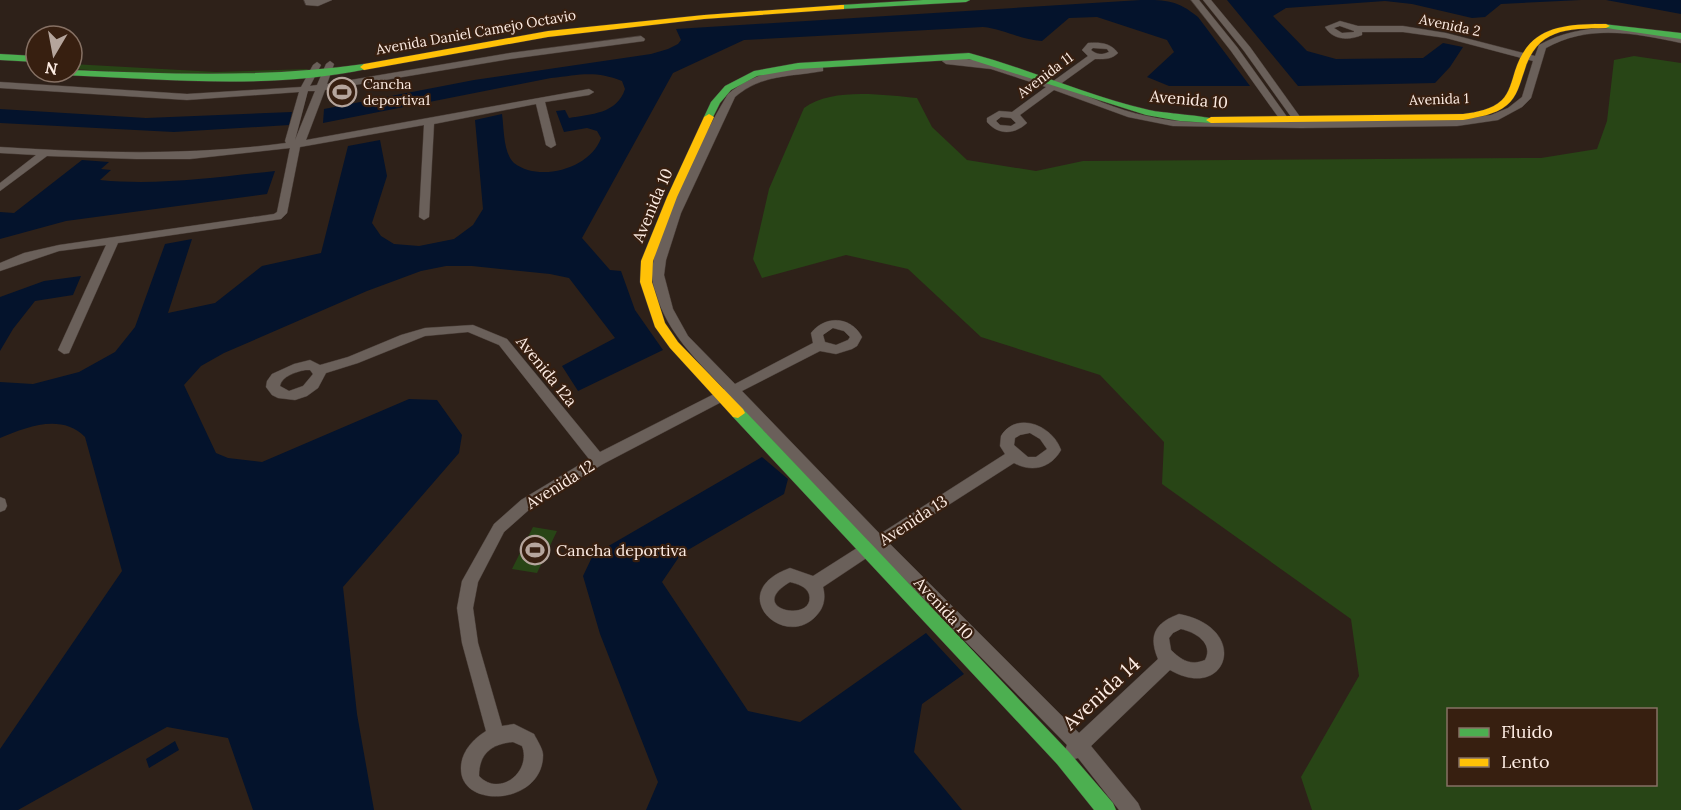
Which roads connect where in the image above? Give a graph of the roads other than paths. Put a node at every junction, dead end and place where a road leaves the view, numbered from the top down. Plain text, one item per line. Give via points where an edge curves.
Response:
1 (308, 0) edge
2 (328, 0) edge
3 (834, 0) edge
4 (966, 0) edge
5 (1195, 0) edge
6 (1207, 0) edge
7 (1357, 29) dead end
8 (1681, 38) edge
9 (641, 39) dead end
10 (1093, 56) dead end
11 (0, 57) edge
12 (1531, 57) junction
13 (24, 58) edge
14 (84, 61) edge
15 (321, 69) junction
16 (0, 70) edge
17 (24, 71) edge
18 (84, 73) edge
19 (0, 85) edge
20 (1054, 85) junction
21 (321, 87) junction
22 (304, 89) junction
23 (589, 92) dead end
24 (540, 100) junction
25 (1014, 116) dead end
26 (429, 122) junction
27 (1292, 122) junction
28 (295, 146) junction
29 (551, 146) dead end
30 (0, 150) edge
31 (46, 152) junction
32 (0, 188) edge
33 (424, 217) dead end
34 (114, 239) junction
35 (0, 267) edge
36 (821, 345) dead end
37 (64, 350) dead end
38 (319, 370) dead end
39 (729, 393) junction
40 (1013, 456) dead end
41 (598, 460) junction
42 (872, 546) junction
43 (814, 584) dead end
44 (973, 637) junction
45 (959, 648) junction
46 (1169, 660) dead end
47 (496, 735) dead end
48 (1079, 745) junction
49 (1063, 758) junction
50 (1106, 810) edge
51 (1131, 810) edge

1 - 2 street via 315,4
3 - 15 street, Avenida Daniel Camejo Octavio via 672,8 538,22
4 - 15 street, Avenida Daniel Camejo Octavio via 626,25 546,35 387,65
5 - 27 street
6 - 27 street via 1247,49
7 - 12 street, Avenida 2 via 1403,29
8 - 12 street, Avenida 1 via 1625,27 1566,28 1533,42
9 - 21 street via 520,54
10 - 20 street, Avenida 11
11 - 13 street
12 - 27 street, Avenida 1 via 1513,95 1485,113
14 - 15 street, Avenida Daniel Camejo Octavio via 232,71
15 - 18 street, Avenida Daniel Camejo Octavio via 240,80
15 - 21 street
15 - 22 street
16 - 17 street
19 - 22 street via 187,97
20 - 25 street, Avenida 11
20 - 27 street, Avenida 10 via 1186,122
20 - 39 street, Avenida 10 via 996,62 969,56 783,67 754,74 722,94 715,117 647,261 646,282 658,305 666,336
21 - 22 street
21 - 28 street via 301,140
22 - 28 street via 290,141
23 - 24 street
24 - 26 street
24 - 29 street
26 - 28 street
26 - 33 street
28 - 31 street via 151,157
28 - 34 street via 278,217
30 - 31 street
31 - 32 street
34 - 35 street via 41,252
34 - 37 street
36 - 39 street, Avenida 12
38 - 41 street, Avenida 12a via 415,335 469,328 503,342
39 - 41 street, Avenida 12
39 - 42 street, Avenida 10
40 - 42 street, Avenida 13
41 - 47 street, Avenida 12 via 526,504 499,528 470,581 465,608 470,643
42 - 43 street, Avenida 13
42 - 44 street, Avenida 10
42 - 45 street, Avenida 10
44 - 45 street
44 - 48 street, Avenida 10
45 - 49 street, Avenida 10
46 - 48 street, Avenida 14
48 - 49 street, Avenida 14
48 - 51 street, Avenida 10
49 - 50 street, Avenida 10

